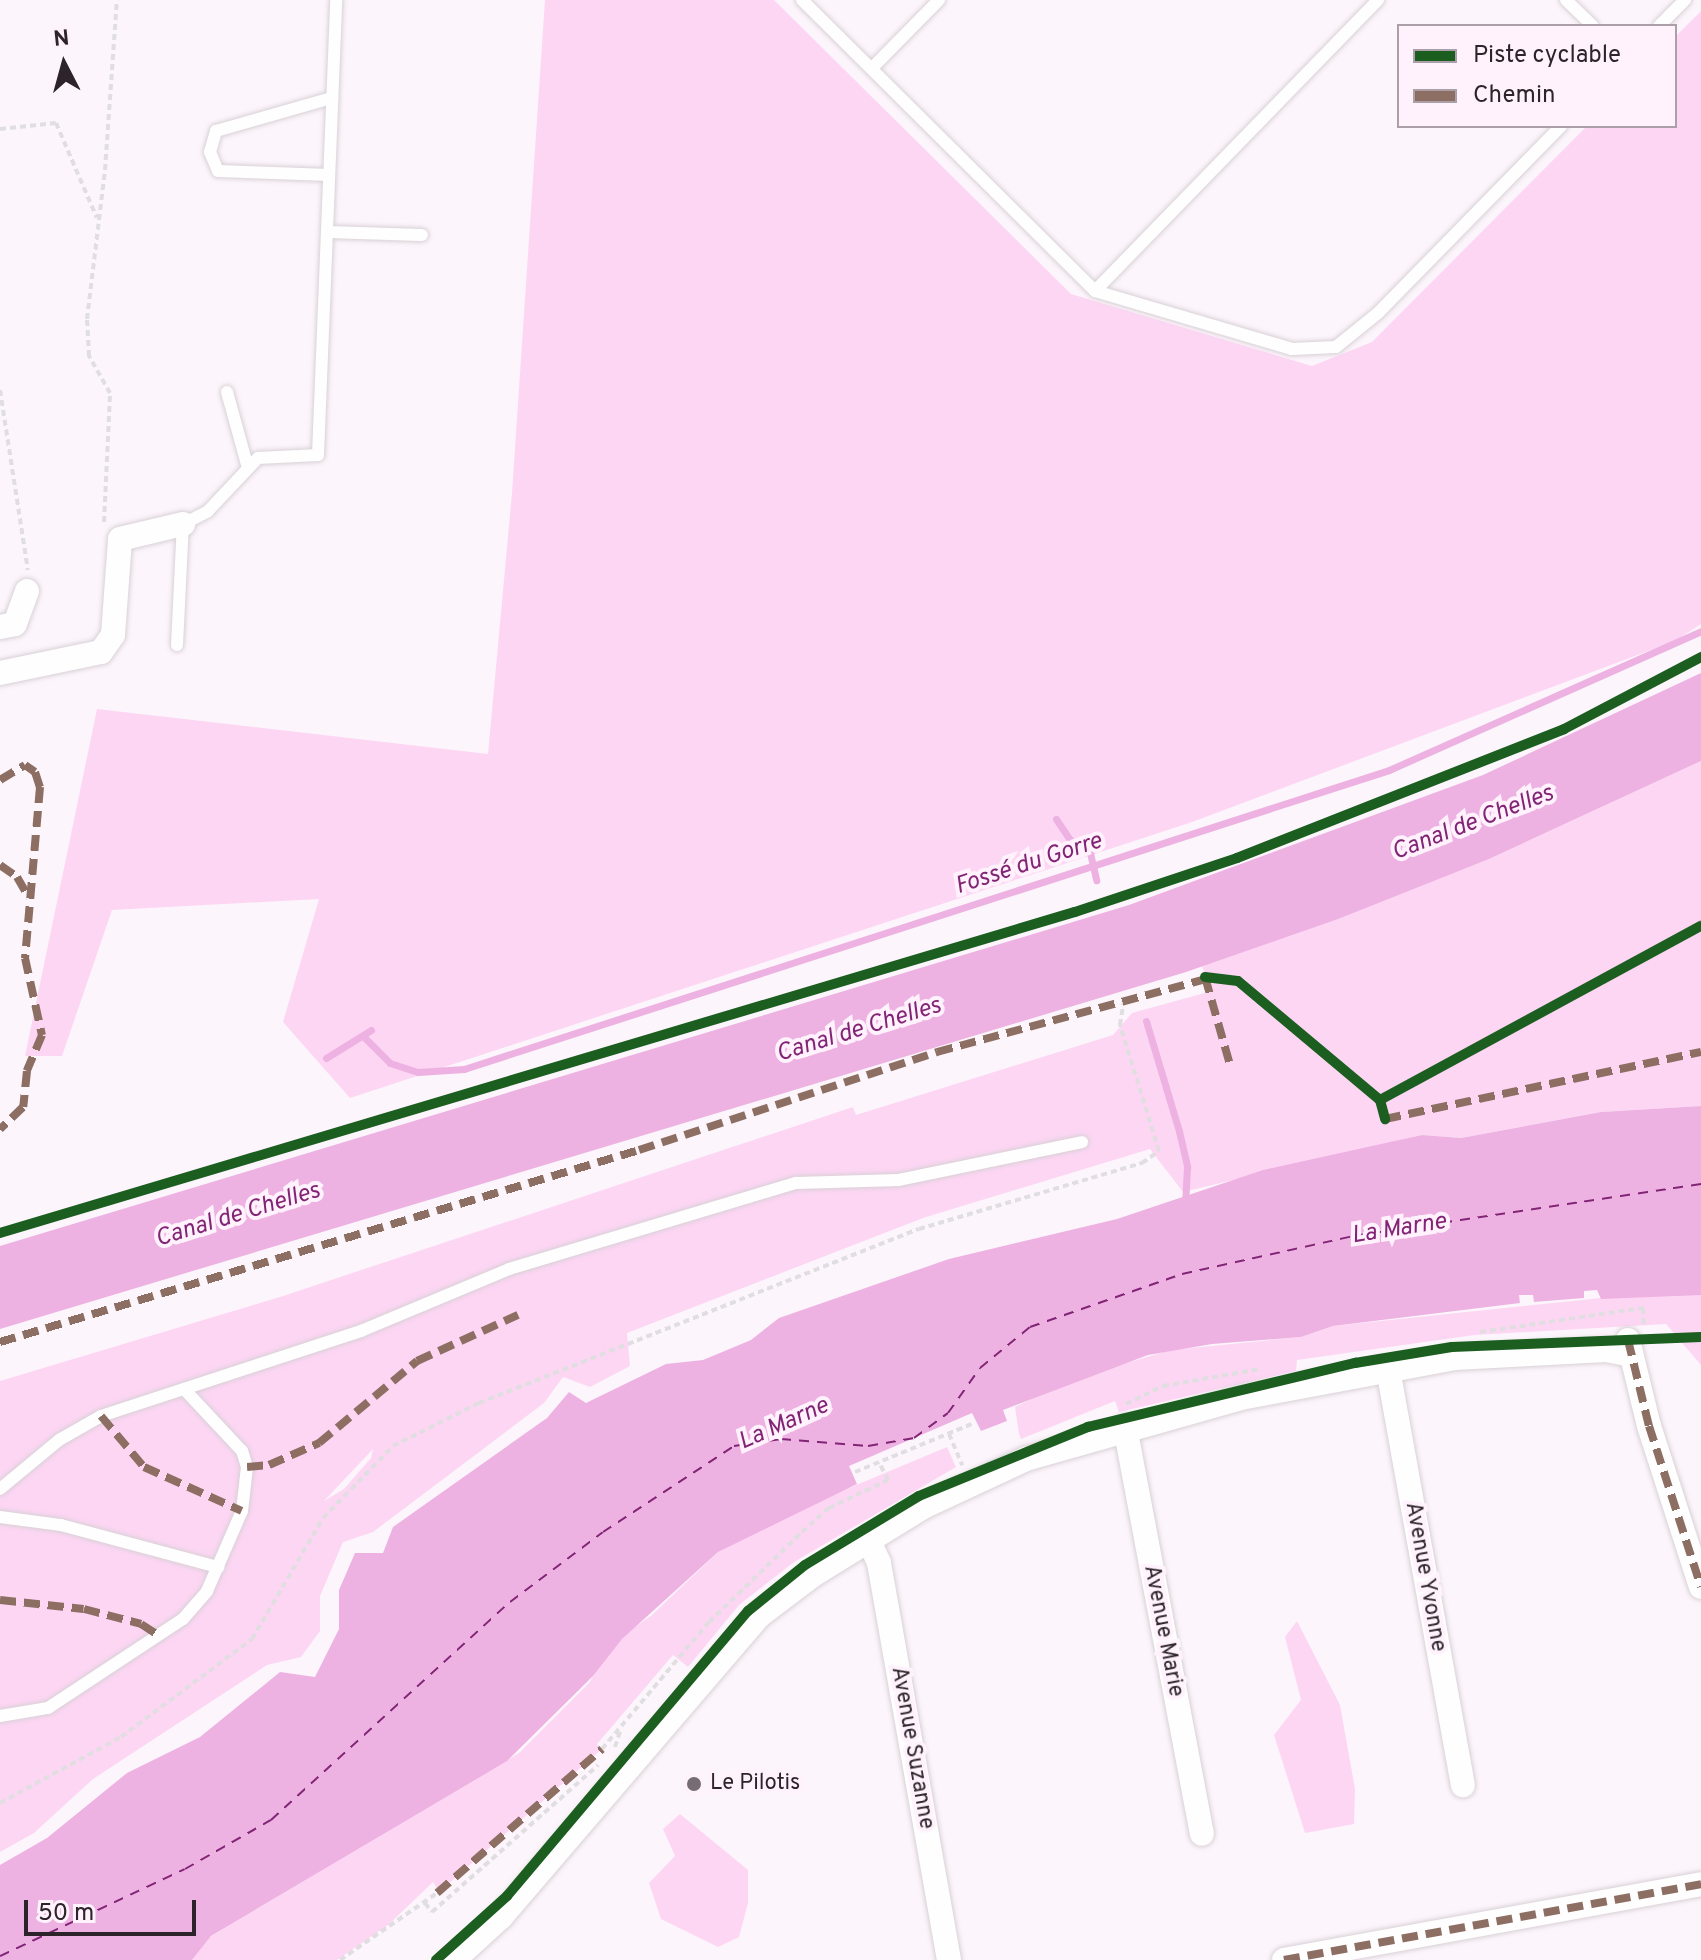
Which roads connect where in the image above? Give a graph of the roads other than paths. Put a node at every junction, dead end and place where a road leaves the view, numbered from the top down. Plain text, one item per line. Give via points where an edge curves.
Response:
1 (336, 0) edge
2 (802, 0) edge
3 (939, 0) edge
4 (1378, 0) edge
5 (1566, 0) edge
6 (1685, 0) edge
7 (1591, 24) edge
8 (1661, 24) edge
9 (873, 67) junction
10 (332, 98) junction
11 (1559, 128) edge
12 (329, 175) junction
13 (327, 232) junction
14 (422, 235) dead end
15 (1095, 291) junction
16 (227, 392) dead end
17 (248, 468) junction
18 (183, 524) junction
19 (27, 591) road end
20 (0, 627) edge
21 (177, 645) dead end
22 (0, 673) edge
23 (1082, 1142) dead end
24 (1388, 1369) junction
25 (184, 1389) junction
26 (1120, 1423) junction
27 (0, 1489) edge
28 (0, 1517) edge
29 (868, 1539) junction
30 (218, 1567) junction
31 (1701, 1587) edge
32 (0, 1716) edge
33 (1463, 1785) dead end
34 (1202, 1834) dead end
35 (1701, 1884) edge
36 (454, 1960) edge
37 (949, 1960) edge
38 (1284, 1960) edge

1 - 10 lane
2 - 9 lane
3 - 9 lane
4 - 15 lane
5 - 7 lane
6 - 8 lane
9 - 15 lane
10 - 12 lane
10 - 12 lane via 216,131 210,152 218,171
11 - 15 lane via 1378,313 1336,347 1292,349
12 - 13 lane
13 - 14 lane
13 - 17 lane via 318,455 275,454 258,458
16 - 17 lane
17 - 18 lane via 208,511
18 - 21 lane
18 - 22 street via 120,539 113,635 101,652
19 - 20 street via 15,624
23 - 25 lane via 899,1180 811,1181 749,1195 494,1274 361,1331
24 - 26 street
24 - 31 street via 1507,1354 1630,1347
24 - 33 street, Avenue Yvonne
25 - 27 lane via 126,1405 82,1426
25 - 30 lane via 242,1451 247,1467 242,1511
26 - 29 street via 1014,1464
26 - 34 street, Avenue Marie
28 - 30 lane via 61,1525
29 - 36 street via 759,1616 501,1917
29 - 37 street, Avenue Suzanne via 879,1563
30 - 32 lane via 207,1591 183,1619 48,1708
35 - 38 street

